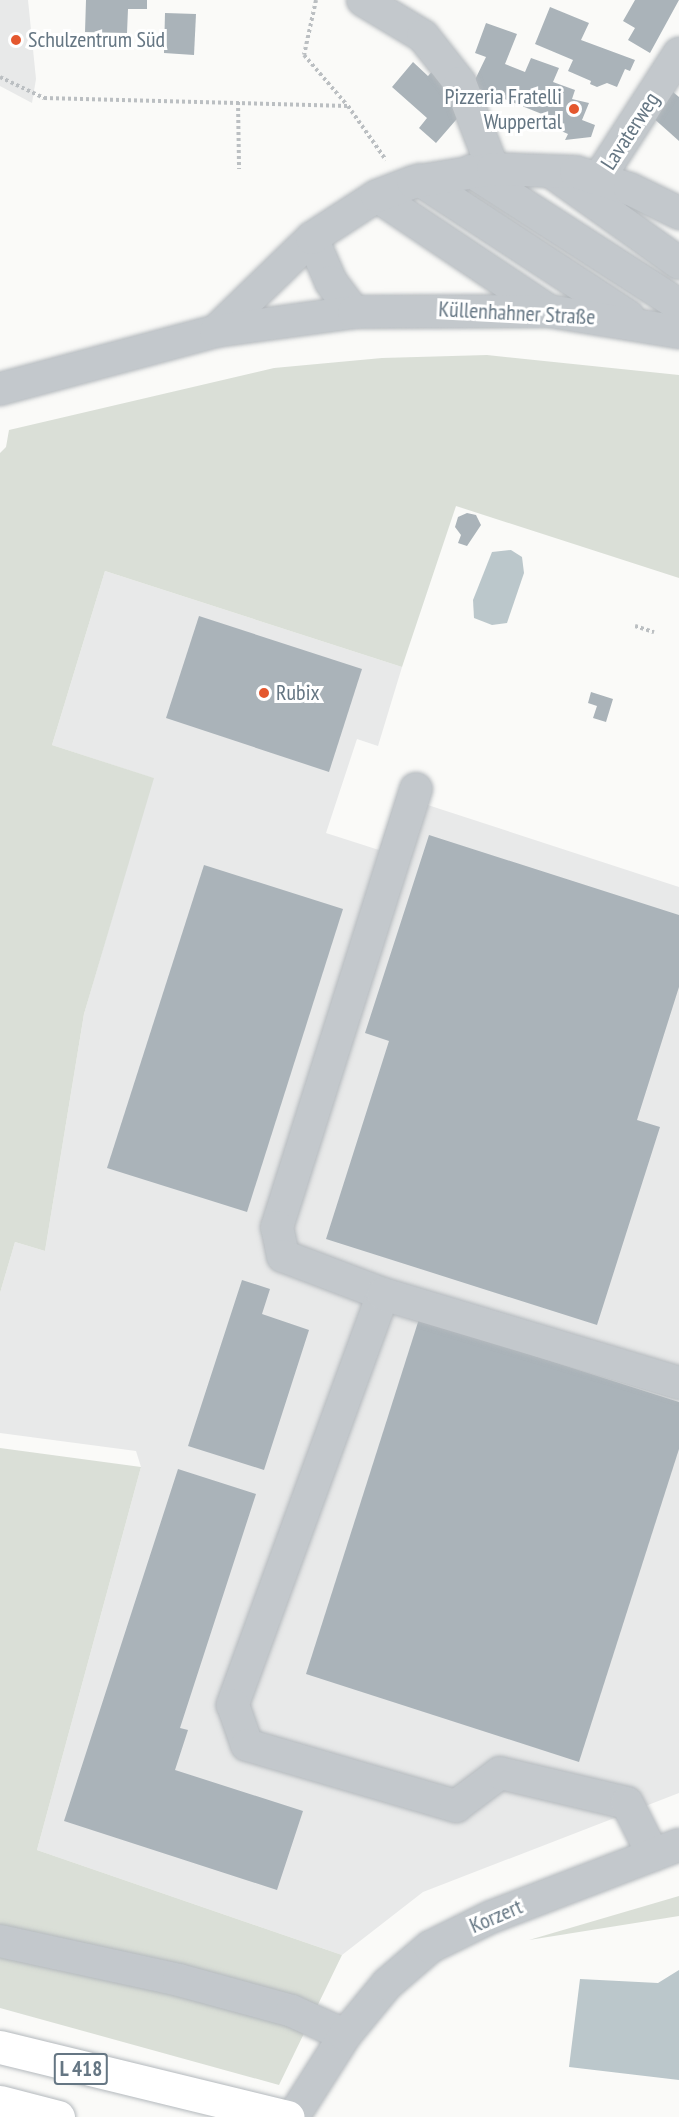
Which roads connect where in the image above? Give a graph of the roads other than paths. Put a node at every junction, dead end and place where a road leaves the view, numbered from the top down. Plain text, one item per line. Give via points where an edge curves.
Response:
1 (363, 0) edge
2 (679, 54) edge
3 (547, 169) junction
4 (482, 170) junction
5 (599, 178) junction
6 (400, 187) junction
7 (679, 213) edge
8 (312, 238) junction
9 (679, 263) edge
10 (679, 305) edge
11 (549, 311) junction
12 (354, 312) junction
13 (638, 323) junction
14 (216, 331) junction
15 (679, 332) edge
16 (0, 389) edge
17 (416, 789) dead end
18 (383, 1294) junction
19 (679, 1383) edge
20 (666, 1850) edge
21 (0, 1941) edge
22 (345, 2035) junction
23 (0, 2047) edge
24 (0, 2102) edge
25 (281, 2115) edge
26 (58, 2117) edge

1 - 4 street via 423,36 460,83
2 - 5 street, Lavaterweg
3 - 4 street, Küllenhahner Straße
3 - 5 street, Küllenhahner Straße
3 - 9 street
4 - 6 street, Küllenhahner Straße
4 - 10 street
5 - 7 street, Küllenhahner Straße
6 - 8 street, Küllenhahner Straße
6 - 11 street
6 - 13 street
8 - 12 street via 332,282
8 - 14 street, Küllenhahner Straße
11 - 12 street, Küllenhahner Straße
11 - 13 street, Küllenhahner Straße
12 - 14 street, Küllenhahner Straße
13 - 15 street, Küllenhahner Straße
14 - 16 street, Küllenhahner Straße
17 - 18 street via 277,1227 283,1256
18 - 19 street
18 - 20 street via 233,1705 247,1745 456,1806 500,1773 627,1803
20 - 22 street, Korzert via 491,1917 430,1947 387,1984
21 - 22 street via 179,1980 292,2012
22 - 25 street, Korzert
23 - 25 highway, L 418
24 - 26 highway, L 418

